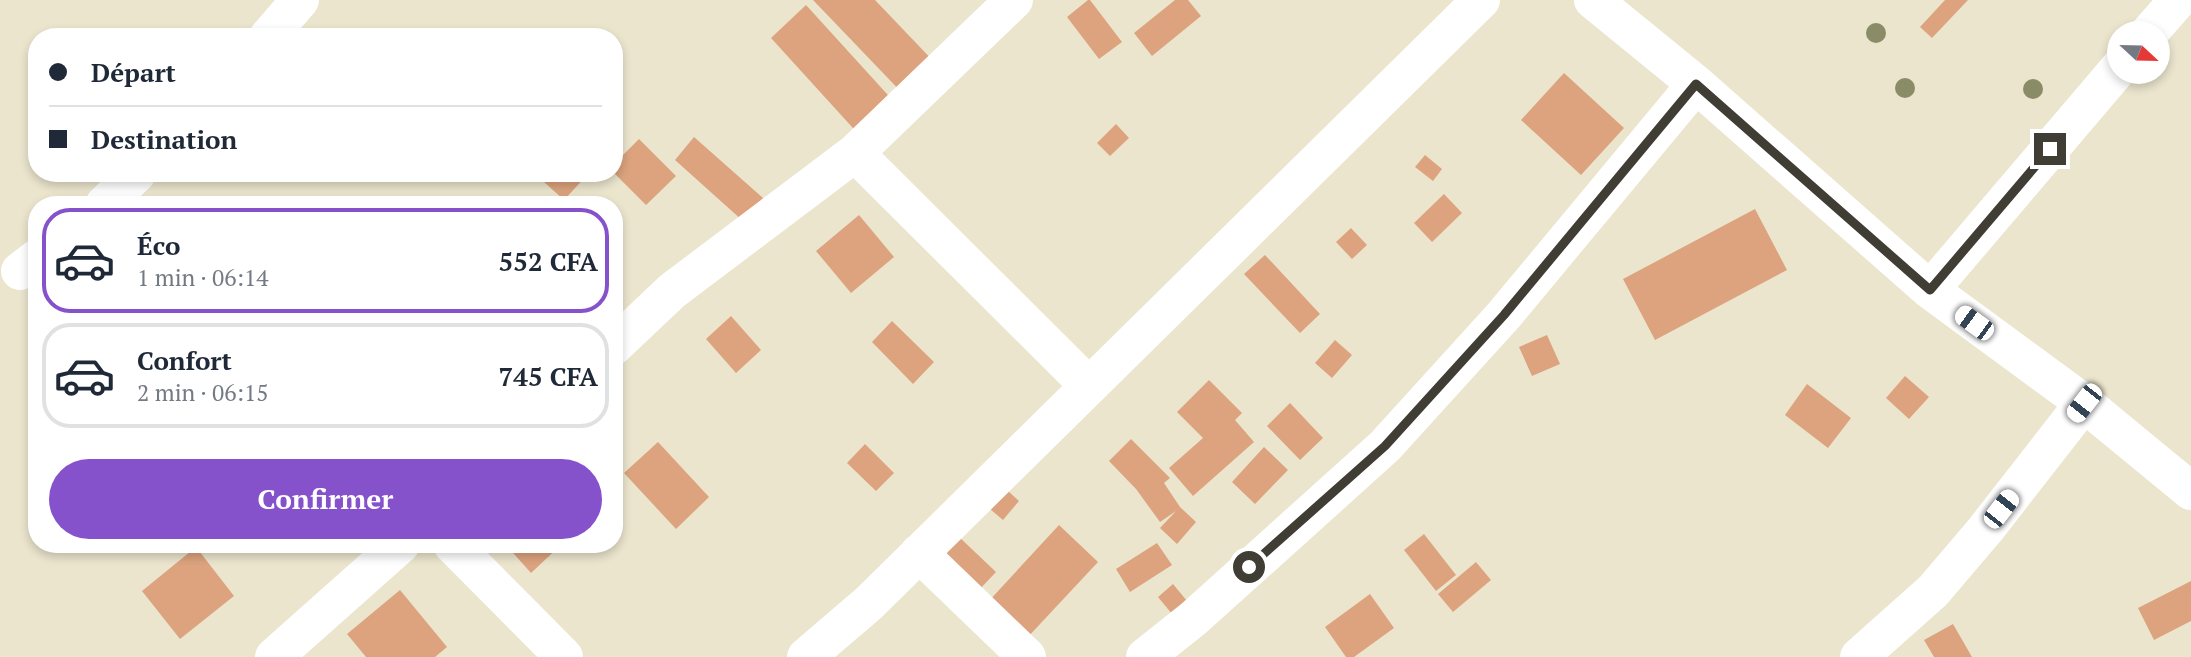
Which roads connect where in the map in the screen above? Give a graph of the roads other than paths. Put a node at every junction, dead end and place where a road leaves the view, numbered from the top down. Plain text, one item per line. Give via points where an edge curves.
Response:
1 (300, 0) edge
2 (1014, 0) edge
3 (1481, 0) edge
4 (1593, 0) edge
5 (2178, 0) edge
6 (2160, 21) edge
7 (276, 28) edge
8 (2107, 82) edge
9 (1696, 84) junction
10 (855, 153) junction
11 (128, 182) edge
12 (113, 196) edge
13 (1930, 290) junction
14 (623, 337) edge
15 (1089, 386) junction
16 (2084, 403) junction
17 (2191, 491) edge
18 (391, 553) edge
19 (461, 553) edge
20 (919, 553) junction
21 (274, 657) edge
22 (564, 657) edge
23 (806, 657) edge
24 (1027, 657) edge
25 (1145, 657) edge
26 (1859, 657) edge

1 - 7 street
2 - 10 street
3 - 15 street
4 - 9 street
5 - 6 street
8 - 13 street
9 - 13 street
9 - 25 street via 1504,315 1385,446
10 - 14 street via 672,291
10 - 15 street
11 - 12 street
13 - 16 street
15 - 20 street
16 - 17 street
16 - 26 street via 1933,591
18 - 21 street
19 - 22 street
20 - 23 street
20 - 24 street

